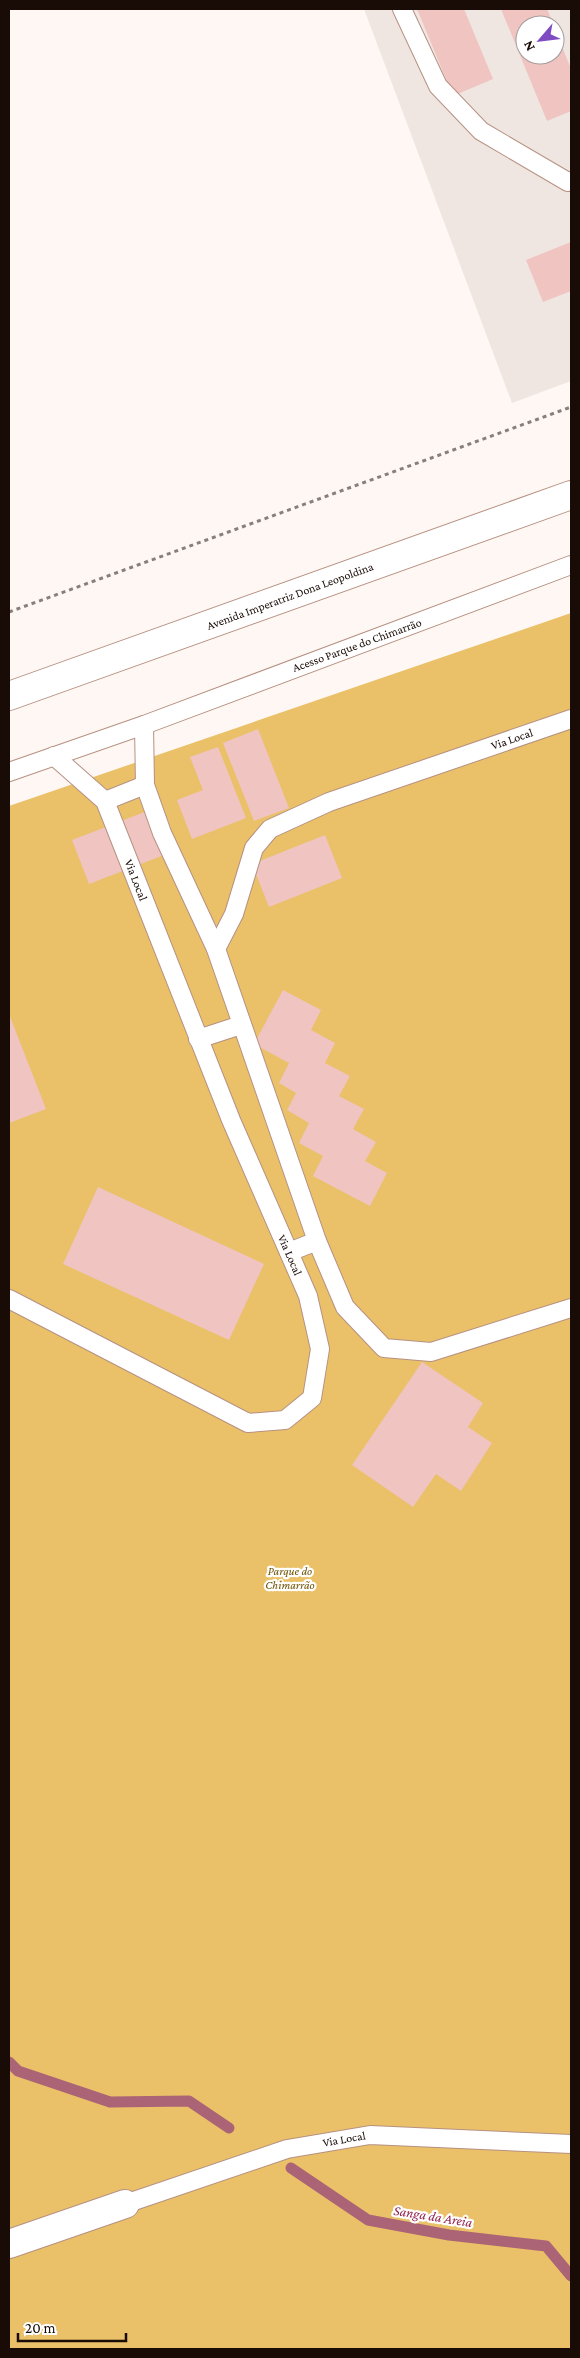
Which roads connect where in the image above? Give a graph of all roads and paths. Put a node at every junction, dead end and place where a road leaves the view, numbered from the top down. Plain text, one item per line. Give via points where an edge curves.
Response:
1 (402, 9) edge
2 (571, 181) edge
3 (571, 407) edge
4 (571, 495) edge
5 (571, 565) edge
6 (9, 612) edge
7 (9, 696) edge
8 (571, 719) edge
9 (144, 725) junction
10 (54, 756) junction
11 (9, 772) edge
12 (145, 785) junction
13 (105, 801) junction
14 (216, 949) junction
15 (241, 1025) junction
16 (198, 1039) junction
17 (317, 1241) junction
18 (289, 1252) junction
19 (9, 1299) edge
20 (571, 1308) edge
21 (571, 2144) edge
22 (125, 2204) joint
23 (9, 2244) edge

1 - 2 lane via 438,86 481,131
3 - 6 path
4 - 7 main road, Avenida Imperatriz Dona Leopoldina
5 - 9 lane, Acesso Parque do Chimarrão
8 - 14 lane, Via Local via 330,802 270,828 254,848 234,914
9 - 10 lane, Acesso Parque do Chimarrão
9 - 12 lane
10 - 11 lane, Acesso Parque do Chimarrão
10 - 13 lane
12 - 13 lane
12 - 14 lane via 162,833
13 - 16 lane, Via Local
14 - 15 lane
15 - 16 lane
15 - 17 lane
16 - 18 lane, Via Local
17 - 18 lane
17 - 20 lane via 345,1307 384,1348 431,1352
18 - 19 lane, Via Local via 308,1296 320,1350 312,1398 285,1420 248,1423
21 - 22 lane, Via Local via 370,2135 287,2149
22 - 23 main road

